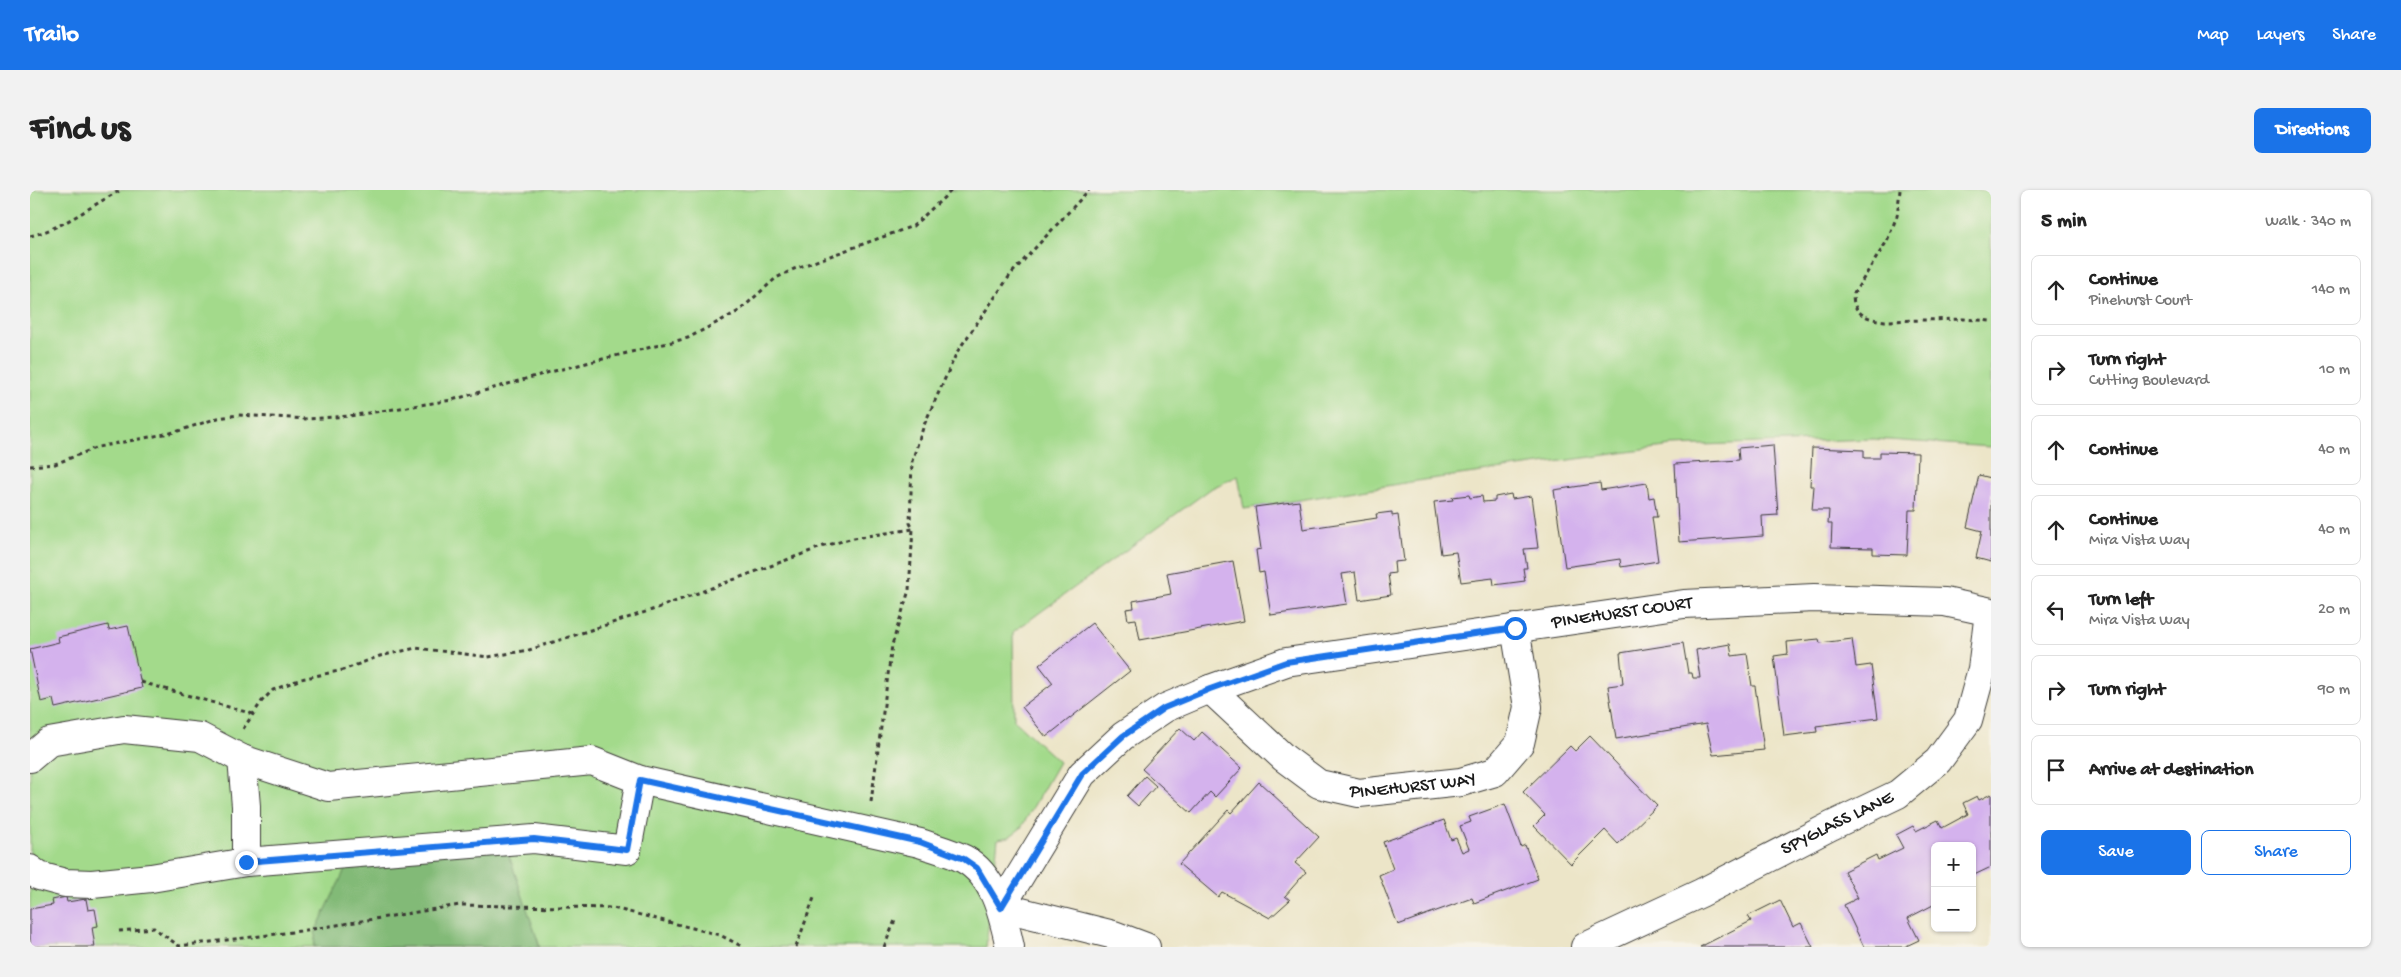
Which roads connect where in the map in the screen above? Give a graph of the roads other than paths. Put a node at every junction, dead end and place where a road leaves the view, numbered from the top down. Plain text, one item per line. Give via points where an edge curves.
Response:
1 (1990, 612) edge
2 (1515, 628) junction
3 (1210, 689) junction
4 (235, 755) junction
5 (30, 758) edge
6 (640, 780) junction
7 (246, 862) junction
8 (30, 869) edge
9 (1001, 908) junction
10 (1010, 947) edge
11 (1146, 947) edge
12 (1585, 947) edge

1 - 2 street, PINEHURST COURT via 1945,602 1814,598 1684,604
1 - 12 street, SPYGLASS LANE via 1982,669 1968,720 1938,761 1898,794
2 - 3 street, PINEHURST COURT via 1286,662
2 - 3 street, PINEHURST WAY via 1528,707 1520,743 1495,772 1461,782 1359,793 1319,784 1284,758
3 - 9 street, PINEHURST COURT via 1164,708 1123,736 1082,774
4 - 5 street via 200,737 124,728 49,742
4 - 6 street via 328,786 592,761
4 - 7 street via 246,806
6 - 7 street via 627,850 534,839
6 - 9 street via 920,842 964,859 977,868
7 - 8 street via 92,884 65,883 39,876
9 - 10 street
9 - 11 street via 1114,935

